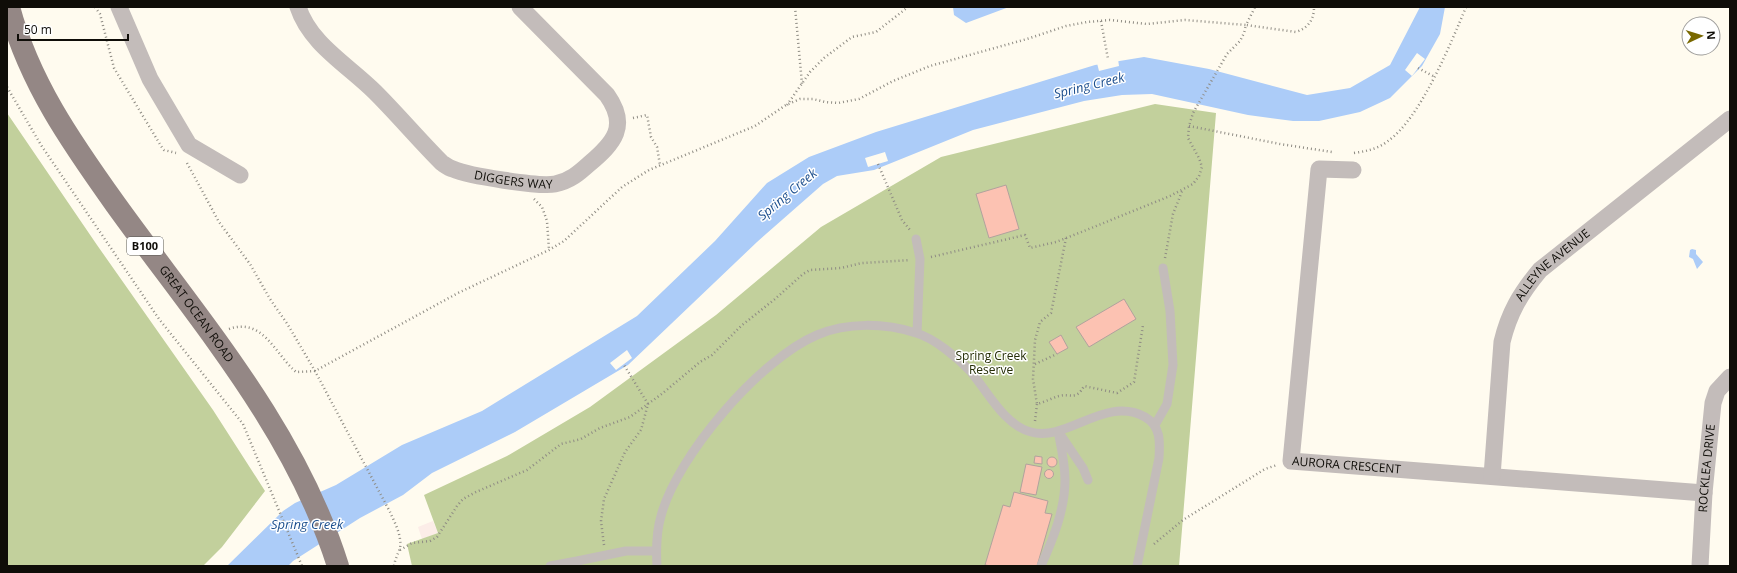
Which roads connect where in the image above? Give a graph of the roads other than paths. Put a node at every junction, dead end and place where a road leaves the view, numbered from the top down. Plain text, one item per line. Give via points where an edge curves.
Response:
1 (9, 7) edge
2 (119, 7) edge
3 (298, 7) edge
4 (520, 7) edge
5 (1730, 120) edge
6 (1353, 170) dead end
7 (240, 175) dead end
8 (916, 239) road end
9 (1163, 268) road end
10 (917, 333) junction
11 (1730, 377) edge
12 (1155, 425) junction
13 (1058, 431) junction
14 (1492, 476) junction
15 (1088, 480) dead end
16 (1704, 493) junction
17 (656, 551) junction
18 (335, 558) edge
19 (578, 563) edge
20 (550, 566) edge
21 (657, 566) edge
22 (1041, 566) edge
23 (1138, 566) edge
24 (1700, 566) edge

1 - 18 main road, GREAT OCEAN ROAD / B100 via 17,36 43,94 73,145 272,422 312,498
2 - 7 street via 150,79 189,145
3 - 4 street, DIGGERS WAY via 317,40 375,92 442,163 465,173 533,184 554,184 575,177 607,149 617,128 617,116 607,95
5 - 14 street, ALLEYNE AVENUE via 1540,270 1525,288 1506,324 1502,342
6 - 14 street, AURORA CRESCENT via 1319,169 1291,461
8 - 10 lane via 920,259
9 - 12 lane via 1170,311 1173,365 1167,404
10 - 13 lane via 951,353 969,370 1006,416 1022,428 1034,432
10 - 17 lane via 891,327 833,329 795,345 780,356 737,397 695,449 669,494 661,515
11 - 16 street, ROCKLEA DRIVE via 1717,391 1713,403
12 - 13 lane via 1139,414 1115,412 1086,419
12 - 23 lane via 1159,433 1159,458
13 - 15 lane via 1083,468
13 - 22 lane via 1064,460 1063,500 1059,519
14 - 16 street, AURORA CRESCENT
16 - 24 street, ROCKLEA DRIVE
17 - 19 lane via 626,551
17 - 21 lane
19 - 20 lane

